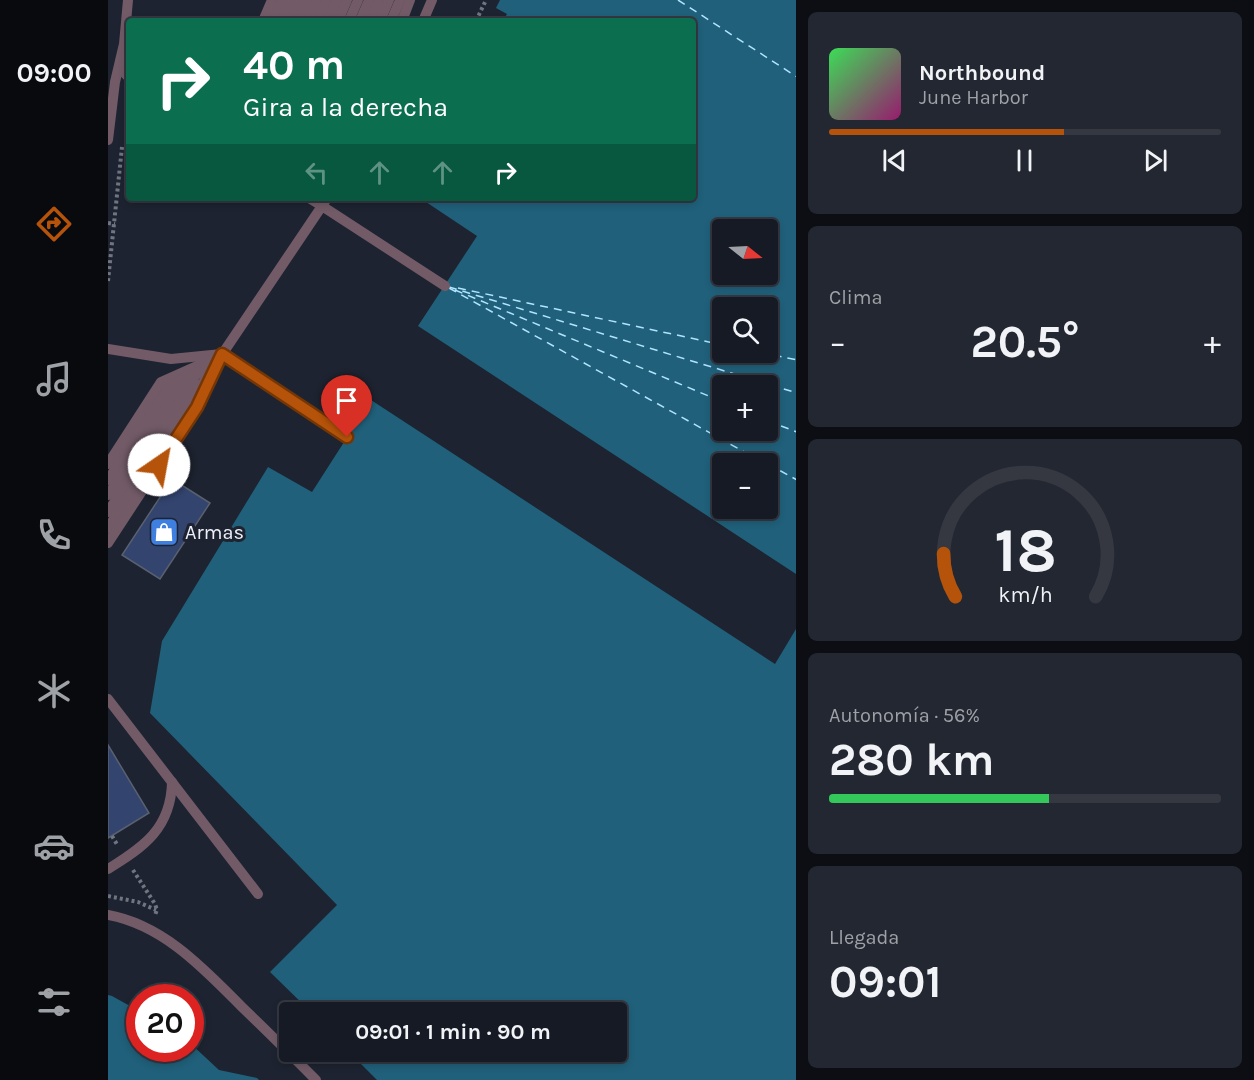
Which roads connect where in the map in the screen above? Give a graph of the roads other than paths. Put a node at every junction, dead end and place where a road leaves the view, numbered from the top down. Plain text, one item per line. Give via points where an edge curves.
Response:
1 (128, 0) edge
2 (272, 0) edge
3 (282, 0) edge
4 (291, 0) edge
5 (300, 0) edge
6 (308, 0) edge
7 (317, 0) edge
8 (327, 0) edge
9 (337, 0) edge
10 (347, 0) edge
11 (358, 0) edge
12 (369, 0) edge
13 (379, 0) edge
14 (389, 0) edge
15 (400, 0) edge
16 (410, 0) edge
17 (432, 0) edge
18 (126, 18) edge
19 (264, 18) edge
20 (274, 18) edge
21 (283, 18) edge
22 (292, 18) edge
23 (300, 18) edge
24 (309, 18) edge
25 (319, 18) edge
26 (329, 18) edge
27 (339, 18) edge
28 (350, 18) edge
29 (361, 18) edge
30 (371, 18) edge
31 (381, 18) edge
32 (392, 18) edge
33 (403, 18) edge
34 (424, 18) edge
35 (126, 22) edge
36 (126, 62) edge
37 (119, 67) junction
38 (126, 75) edge
39 (108, 140) edge
40 (324, 202) edge
41 (445, 286) dead end
42 (108, 349) edge
43 (222, 354) junction
44 (347, 437) dead end
45 (108, 464) edge
46 (108, 480) edge
47 (108, 495) edge
48 (108, 512) edge
49 (108, 528) edge
50 (108, 543) edge
51 (108, 699) edge
52 (172, 782) junction
53 (108, 869) edge
54 (258, 894) dead end
55 (108, 915) edge
56 (316, 1080) edge

1 - 18 lane
2 - 19 lane
3 - 20 lane
4 - 21 lane
5 - 22 lane
6 - 23 lane
7 - 24 lane
8 - 25 lane
9 - 26 lane
10 - 27 lane
11 - 28 lane
12 - 29 lane
13 - 30 lane
14 - 31 lane
15 - 32 lane
16 - 33 lane
17 - 34 lane
35 - 37 lane
36 - 37 lane
37 - 38 lane
37 - 39 lane
40 - 41 lane
40 - 43 lane
42 - 43 lane via 171,359
43 - 44 lane
43 - 45 lane via 162,382
43 - 46 lane via 169,387
43 - 47 lane via 176,392
43 - 48 lane via 183,397
43 - 49 lane
43 - 50 lane via 197,407
51 - 52 lane
52 - 53 lane via 168,810 153,837
52 - 54 lane
55 - 56 lane via 149,928 200,966

